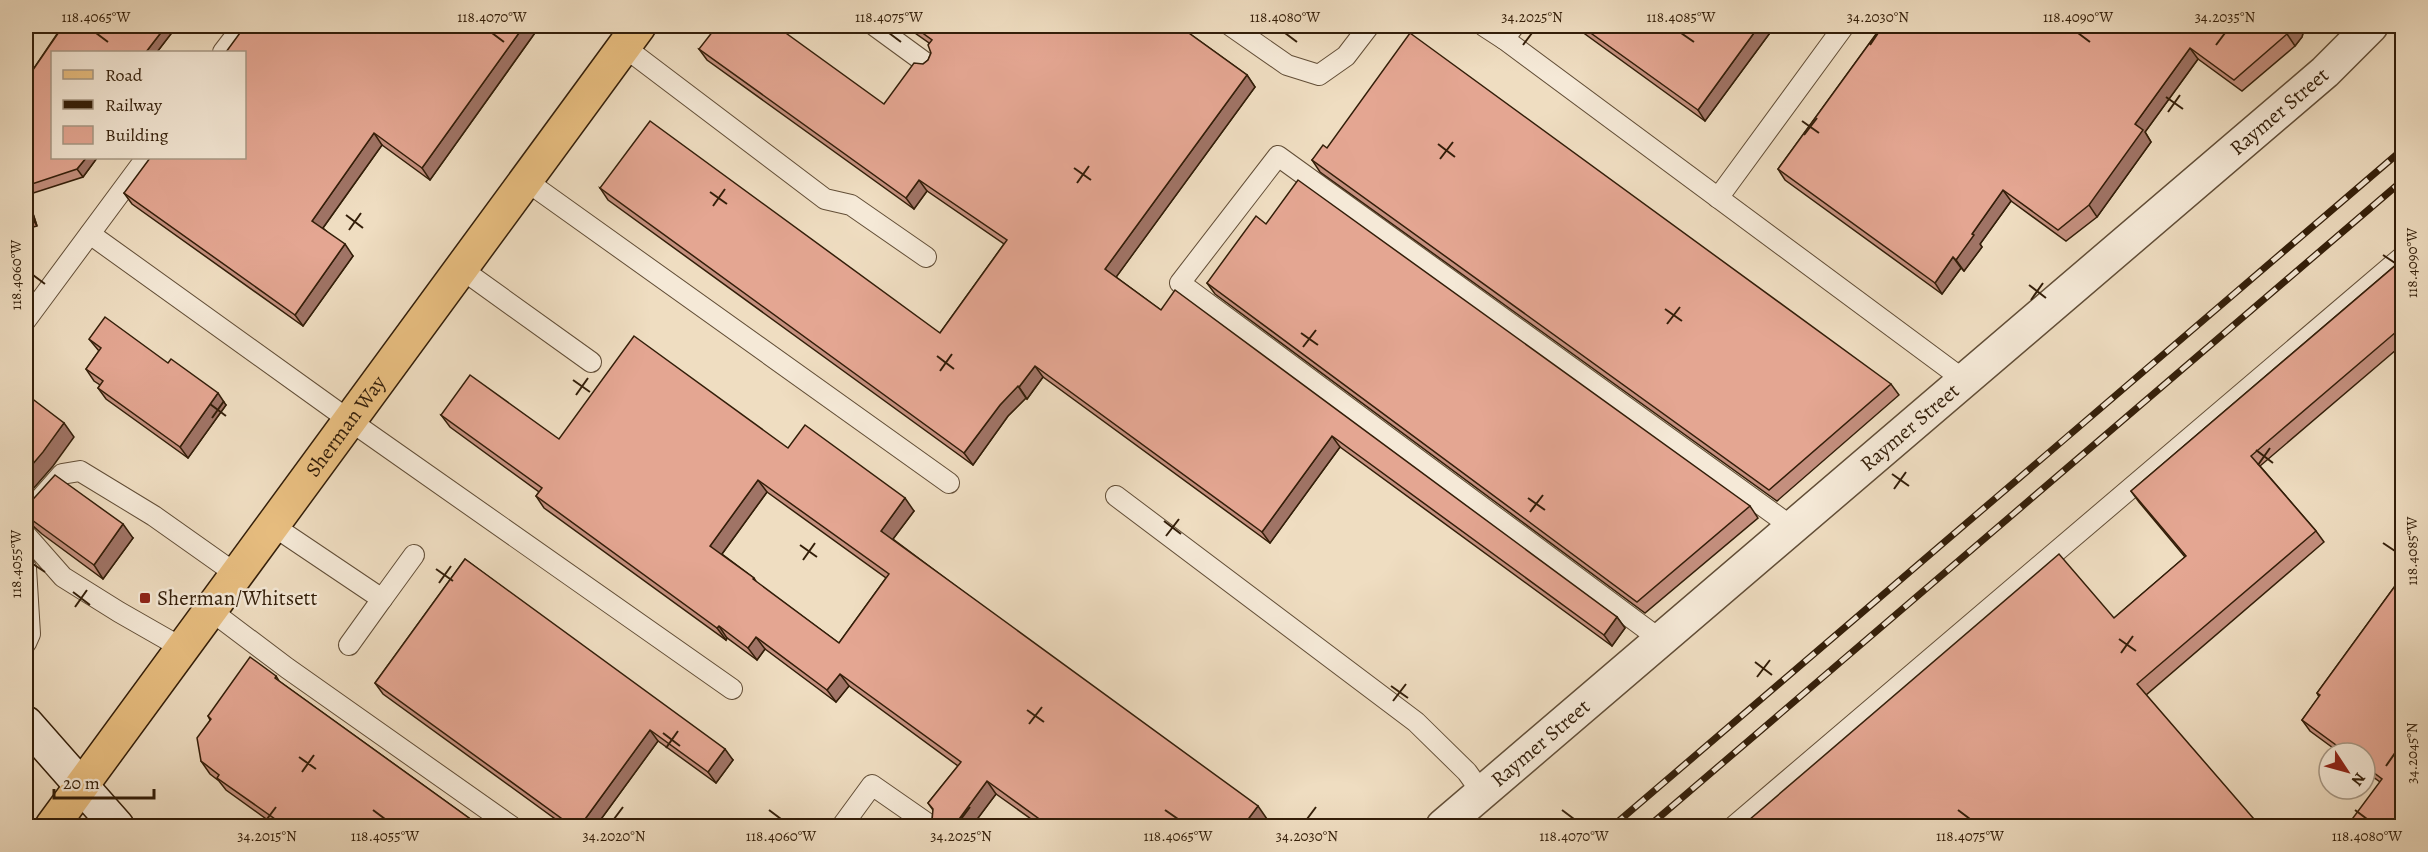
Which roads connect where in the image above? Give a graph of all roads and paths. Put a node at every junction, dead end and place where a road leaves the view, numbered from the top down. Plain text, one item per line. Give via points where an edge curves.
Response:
1 (243, 26) edge
2 (874, 26) edge
3 (1231, 26) edge
4 (1369, 26) edge
5 (1484, 26) edge
6 (1844, 26) edge
7 (2371, 26) edge
8 (1509, 32) edge
9 (631, 35) edge
10 (224, 51) edge
11 (927, 64) edge
12 (145, 159) edge
13 (525, 180) junction
14 (1718, 198) junction
15 (90, 234) junction
16 (2403, 257) edge
17 (926, 258) dead end
18 (460, 268) junction
19 (26, 320) edge
20 (591, 362) dead end
21 (1964, 380) junction
22 (349, 420) junction
23 (950, 483) dead end
24 (1116, 496) dead end
25 (26, 515) edge
26 (272, 525) junction
27 (1792, 527) junction
28 (26, 536) edge
29 (414, 555) dead end
30 (26, 568) edge
31 (236, 574) junction
32 (382, 599) junction
33 (210, 610) junction
34 (1661, 640) junction
35 (26, 643) edge
36 (349, 645) dead end
37 (182, 648) junction
38 (732, 689) dead end
39 (26, 723) edge
40 (80, 787) junction
41 (1482, 793) junction
42 (52, 826) edge
43 (117, 826) edge
44 (511, 826) edge
45 (842, 826) edge
46 (931, 826) edge
47 (1443, 826) edge
48 (1734, 826) edge

1 - 10 lane
2 - 11 lane
3 - 4 lane via 1287,65 1318,75 1346,56
5 - 8 lane
6 - 14 lane
7 - 21 street, Raymer Street via 2325,72
8 - 14 lane
9 - 13 main road, Sherman Way
9 - 17 lane via 825,199 851,205
12 - 15 lane
13 - 18 main road, Sherman Way
13 - 23 lane
14 - 21 lane
15 - 19 lane
15 - 22 lane
16 - 48 lane
18 - 20 lane
18 - 22 main road, Sherman Way
21 - 27 street, Raymer Street
22 - 26 main road, Sherman Way
22 - 38 lane
24 - 41 lane via 1416,722 1467,772
25 - 31 lane via 62,474 80,471 154,516
26 - 31 main road, Sherman Way
26 - 32 lane
27 - 34 street, Raymer Street
27 - 34 lane via 1278,156 1180,283
28 - 37 lane via 63,577
29 - 32 lane
30 - 35 lane via 30,634
31 - 33 main road, Sherman Way
32 - 36 lane
33 - 37 main road, Sherman Way
33 - 44 lane
34 - 41 street, Raymer Street
37 - 40 main road, Sherman Way
39 - 40 street
40 - 42 main road, Sherman Way
40 - 43 street
41 - 47 street, Raymer Street
45 - 46 lane via 872,785

